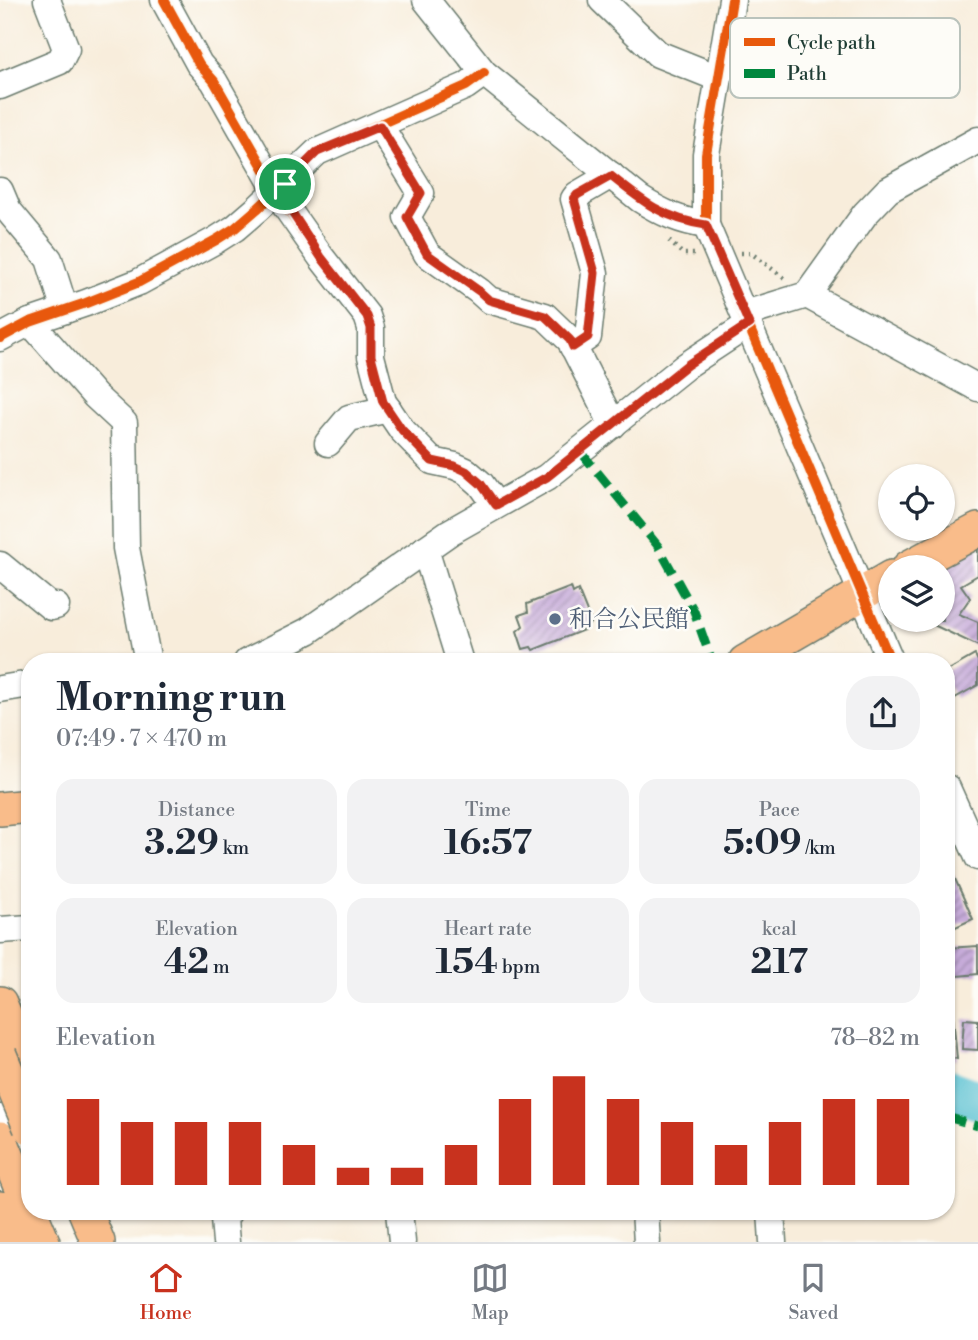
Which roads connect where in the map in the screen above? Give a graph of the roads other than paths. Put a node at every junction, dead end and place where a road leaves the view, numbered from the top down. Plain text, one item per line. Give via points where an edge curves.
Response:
1 (47, 0) edge
2 (164, 0) edge
3 (426, 0) edge
4 (602, 0) edge
5 (732, 0) edge
6 (484, 73) junction
7 (718, 78) junction
8 (0, 86) edge
9 (380, 126) junction
10 (978, 139) edge
11 (611, 176) junction
12 (0, 191) edge
13 (278, 191) junction
14 (706, 225) junction
15 (807, 295) junction
16 (65, 310) junction
17 (747, 319) junction
18 (13, 327) edge
19 (573, 347) junction
20 (978, 388) edge
21 (388, 410) junction
22 (613, 425) junction
23 (328, 443) dead end
24 (496, 505) junction
25 (978, 530) edge
26 (425, 548) junction
27 (931, 555) edge
28 (0, 565) edge
29 (877, 584) edge
30 (56, 606) dead end
31 (146, 653) edge
32 (265, 653) edge
33 (457, 653) edge
34 (760, 653) edge
35 (889, 653) edge
36 (21, 686) edge
37 (0, 689) edge
38 (955, 806) edge
39 (21, 807) edge
40 (0, 809) edge
41 (978, 857) edge
42 (21, 929) edge
43 (0, 930) edge
44 (0, 1003) edge
45 (15, 1043) edge
46 (21, 1077) edge
47 (0, 1118) edge
48 (21, 1118) edge
49 (0, 1138) edge
50 (21, 1188) edge
51 (0, 1208) edge
52 (34, 1220) edge
53 (68, 1220) edge
54 (89, 1220) edge
55 (224, 1220) edge
56 (400, 1220) edge
57 (646, 1220) edge
58 (772, 1220) edge
59 (13, 1242) edge
60 (43, 1242) edge
61 (77, 1242) edge
62 (98, 1242) edge
63 (226, 1242) edge
64 (402, 1242) edge
65 (647, 1242) edge
66 (773, 1242) edge

1 - 8 street via 66,49 60,61
2 - 13 street
3 - 6 street
4 - 7 street via 658,54
5 - 7 street
6 - 9 street
6 - 11 street
7 - 14 street via 706,153
9 - 13 street via 317,152
9 - 19 street via 421,193 407,217 427,254 489,300 545,316
10 - 15 street via 888,190 864,214
11 - 14 street via 664,214
11 - 19 street via 574,199 595,273 588,337
12 - 16 street via 8,210 49,259
13 - 16 street via 216,240 139,282
13 - 21 street via 367,316 371,356
14 - 17 street
15 - 17 street
15 - 20 street
16 - 18 street
17 - 22 street
17 - 29 street
18 - 31 street via 124,423 126,548
19 - 22 street
21 - 23 street via 349,418
21 - 24 street via 432,461 466,471
22 - 24 street via 547,477
24 - 26 street
25 - 27 main road
26 - 32 street via 308,631
26 - 33 street
28 - 30 street via 51,607
29 - 34 main road
29 - 35 street
36 - 37 street
38 - 41 street
39 - 40 main road
42 - 43 street
44 - 45 main road
45 - 46 main road, bridge
47 - 48 street
49 - 50 main road
51 - 59 main road
52 - 60 main road
53 - 61 main road
54 - 62 main road
55 - 63 street
56 - 64 street
57 - 65 street
58 - 66 street

